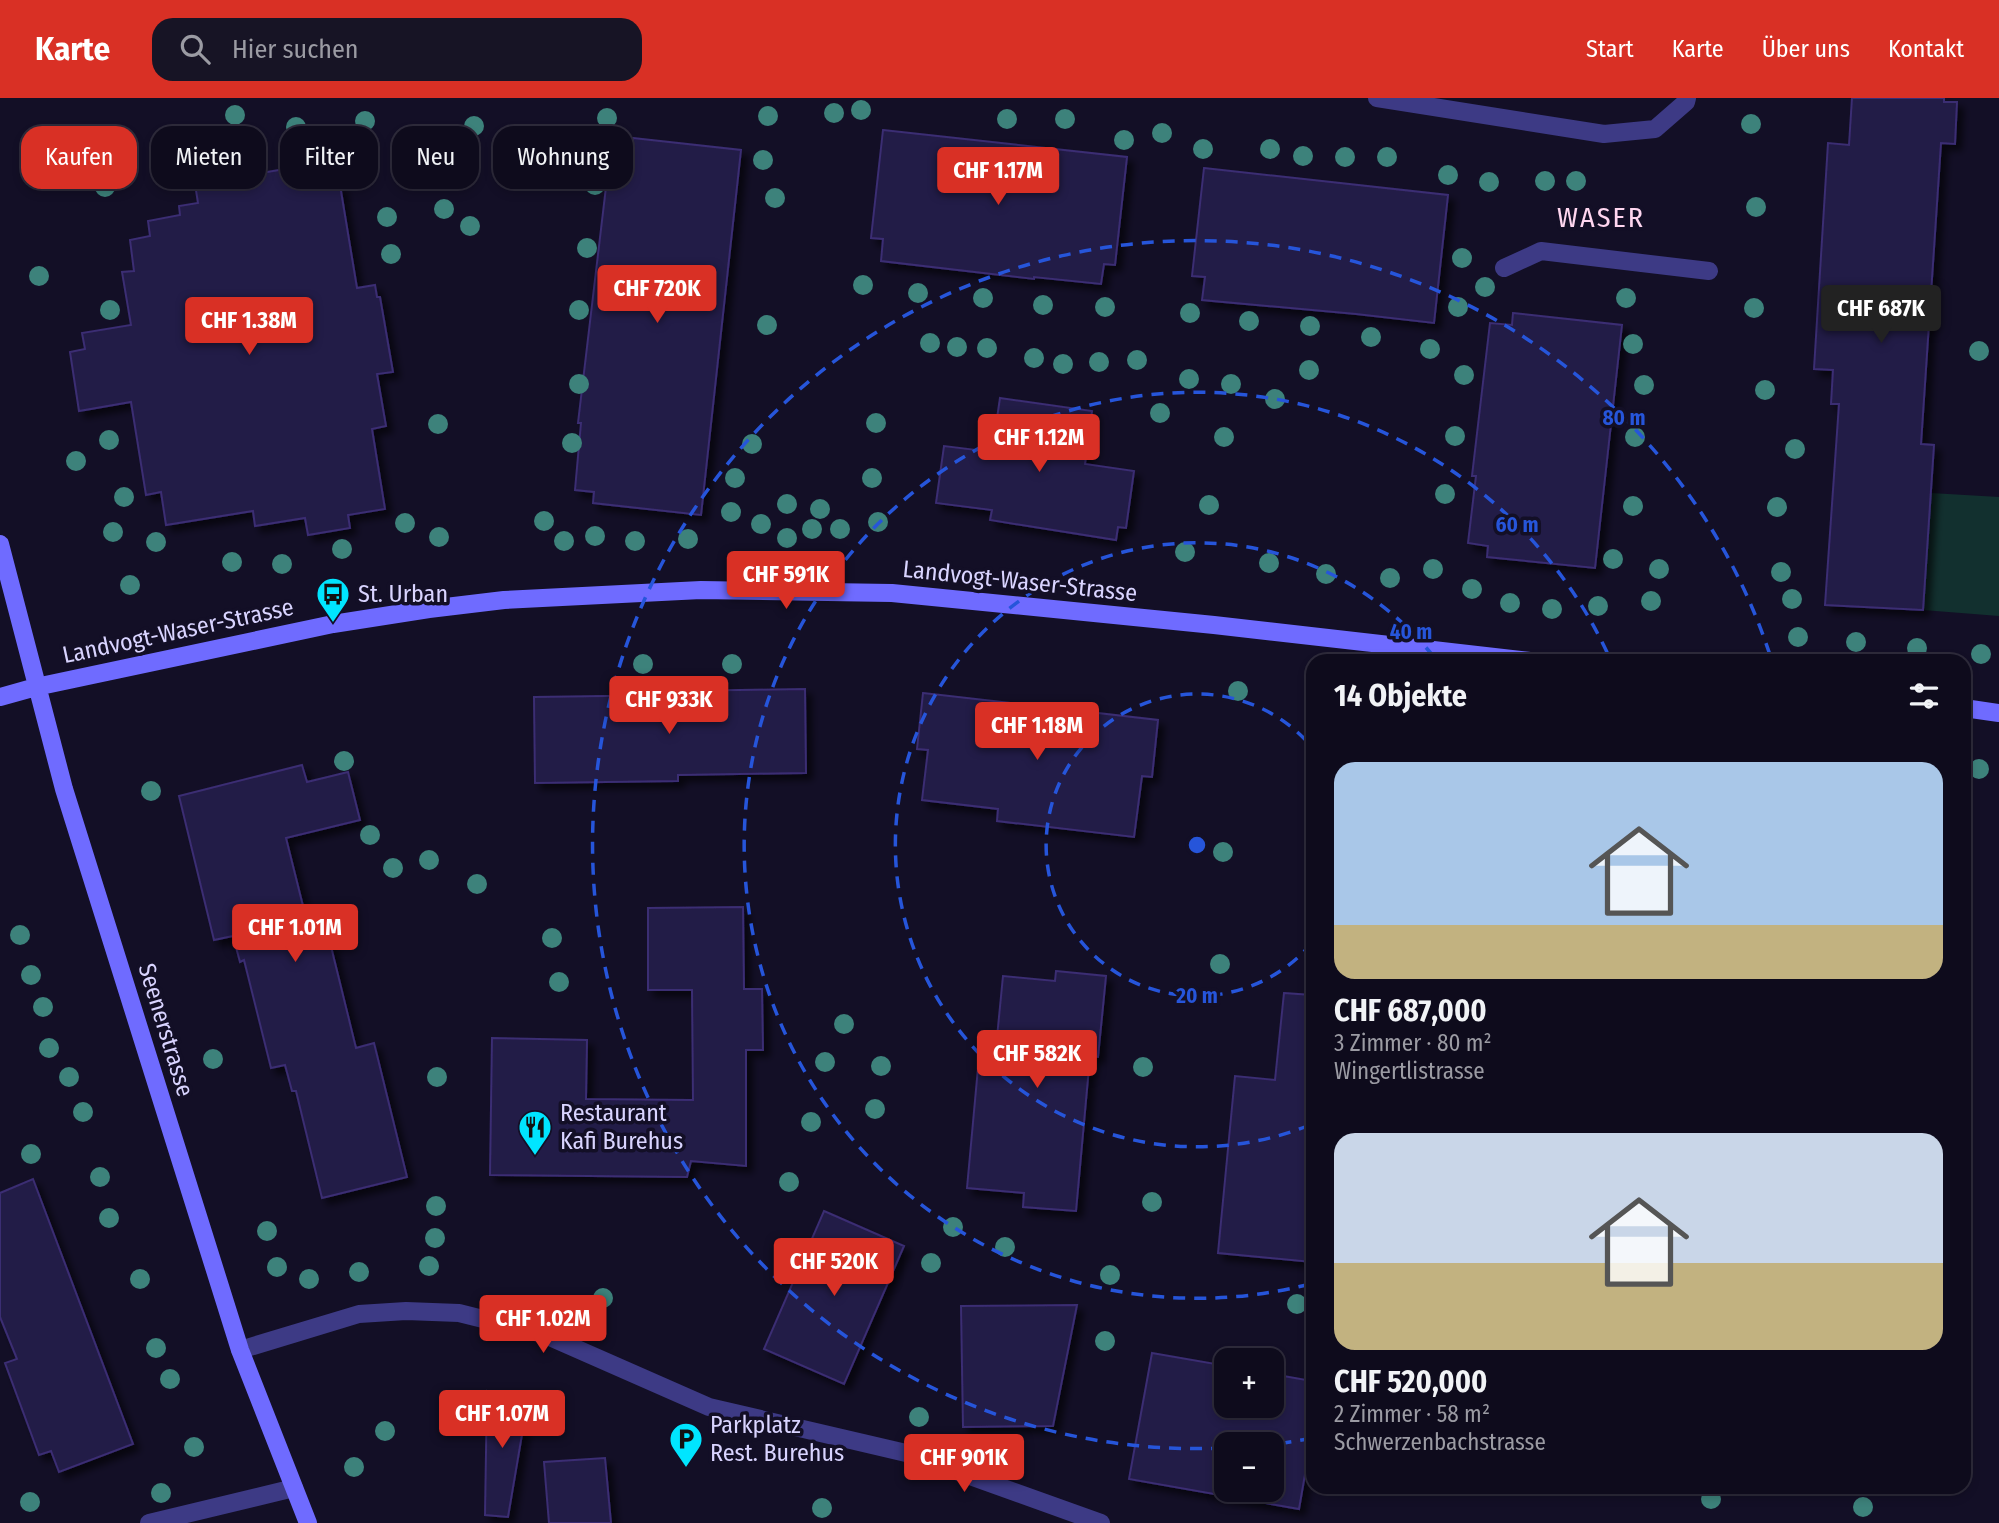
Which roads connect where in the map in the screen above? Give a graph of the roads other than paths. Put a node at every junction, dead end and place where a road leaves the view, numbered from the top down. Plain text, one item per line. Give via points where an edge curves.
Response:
1 (1377, 98) edge
2 (1687, 100) edge
3 (1504, 268) dead end
4 (1709, 271) dead end
5 (0, 544) edge
6 (1445, 654) edge
7 (36, 687) junction
8 (0, 697) edge
9 (1971, 709) edge
10 (1999, 713) edge
11 (240, 1350) junction
12 (294, 1488) junction
13 (149, 1523) edge
14 (307, 1523) edge
15 (1101, 1523) edge

1 - 2 street via 1604,134 1655,129
3 - 4 street via 1541,251
5 - 7 street, Seenerstrasse
6 - 7 street, Landvogt-Waser-Strasse via 1227,626 892,593 701,590 504,600 429,609 333,624
7 - 8 street, Landvogt-Waser-Strasse
7 - 11 street, Seenerstrasse
9 - 10 street
11 - 12 street, Seenerstrasse
11 - 15 street via 359,1314 459,1312 543,1334 709,1407 906,1453
12 - 13 street
12 - 14 street, Seenerstrasse

